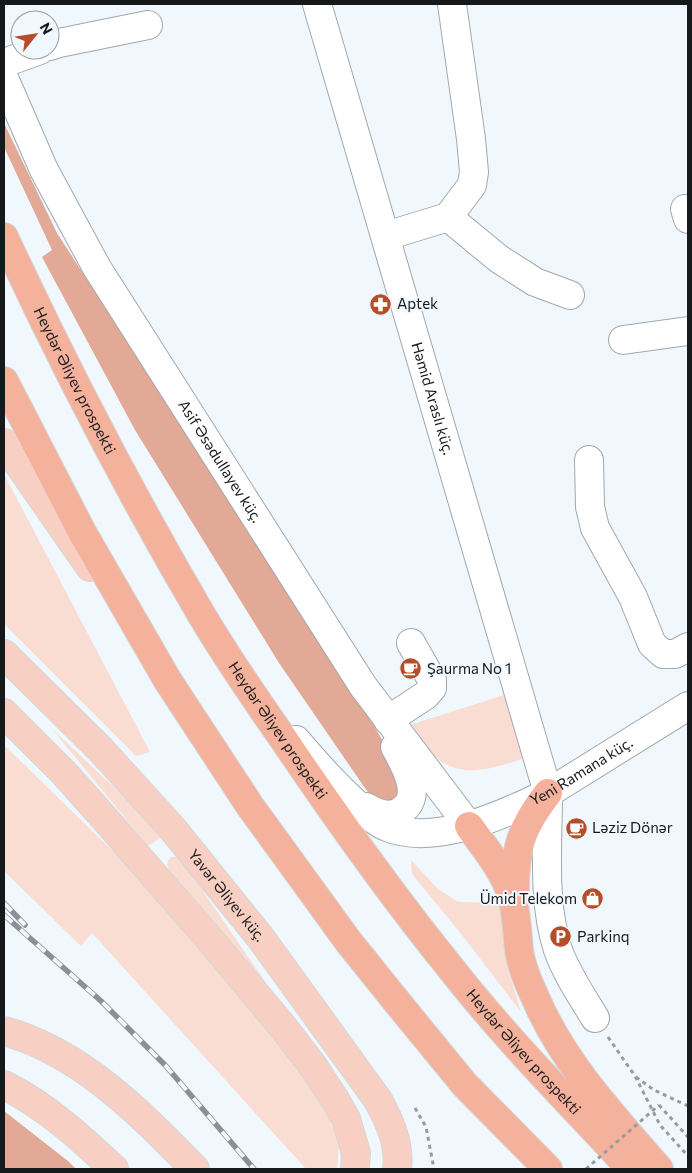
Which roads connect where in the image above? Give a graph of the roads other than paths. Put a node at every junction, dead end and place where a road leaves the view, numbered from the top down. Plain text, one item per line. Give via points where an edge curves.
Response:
1 (317, 4) edge
2 (452, 4) edge
3 (148, 25) dead end
4 (60, 43) edge
5 (4, 78) edge
6 (448, 217) junction
7 (386, 236) junction
8 (4, 237) edge
9 (570, 295) dead end
10 (688, 331) edge
11 (623, 340) dead end
12 (4, 381) edge
13 (4, 442) edge
14 (589, 460) dead end
15 (411, 643) dead end
16 (688, 647) edge
17 (4, 654) edge
18 (235, 668) junction
19 (168, 682) junction
20 (363, 686) junction
21 (688, 706) edge
22 (4, 713) edge
23 (388, 720) junction
24 (548, 793) junction
25 (346, 795) junction
26 (469, 826) junction
27 (232, 902) junction
28 (516, 915) junction
29 (206, 935) junction
30 (595, 1018) road end
31 (4, 1031) edge
32 (4, 1085) edge
33 (465, 1085) junction
34 (398, 1165) edge
35 (114, 1169) edge
36 (193, 1169) edge
37 (355, 1169) edge
38 (529, 1169) edge
39 (548, 1169) edge
40 (631, 1169) edge
41 (659, 1169) edge

1 - 7 street, Həmid Araslı küç.
2 - 6 street via 474,172 472,185
3 - 4 street
5 - 20 street, Asif Əsədullayev küç. via 44,170 97,268
6 - 7 street
6 - 9 street via 499,259 535,282
7 - 24 street, Həmid Araslı küç.
8 - 18 highway, Heydər Əliyev prospekti via 97,428
10 - 11 street
12 - 19 highway via 82,532
13 - 19 main road
14 - 16 street via 590,507 596,528 633,597 652,644 663,654 675,654
15 - 23 street via 432,680 432,688
17 - 27 main road, Yavər Əliyev küç. via 143,794
18 - 25 street
18 - 40 highway, Heydər Əliyev prospekti via 328,805 454,973 512,1042
19 - 33 highway via 296,872
20 - 23 street, Asif Əsədullayev küç.
20 - 25 street via 403,762 410,780 410,801 398,813 390,815 373,811
21 - 24 street, Yeni Ramana küç.
22 - 29 main road via 64,773
23 - 26 street, Asif Əsədullayev küç.
24 - 26 street, Yeni Ramana küç.
24 - 28 highway via 532,813 522,834 514,876
24 - 30 street, Həmid Araslı küç. via 548,876 552,921 566,969
25 - 26 street, Yeni Ramana küç. via 385,827 398,831 416,834
26 - 28 highway via 504,879
27 - 29 main road via 178,848 166,848 157,856 162,876
27 - 34 main road, Yavər Əliyev küç. via 378,1100 389,1120
28 - 41 highway via 519,952 526,975 556,1038 579,1074
29 - 37 main road via 282,1027 338,1103 354,1144
31 - 36 main road via 69,1060 127,1103
32 - 35 main road via 52,1113
33 - 38 highway
33 - 39 highway

